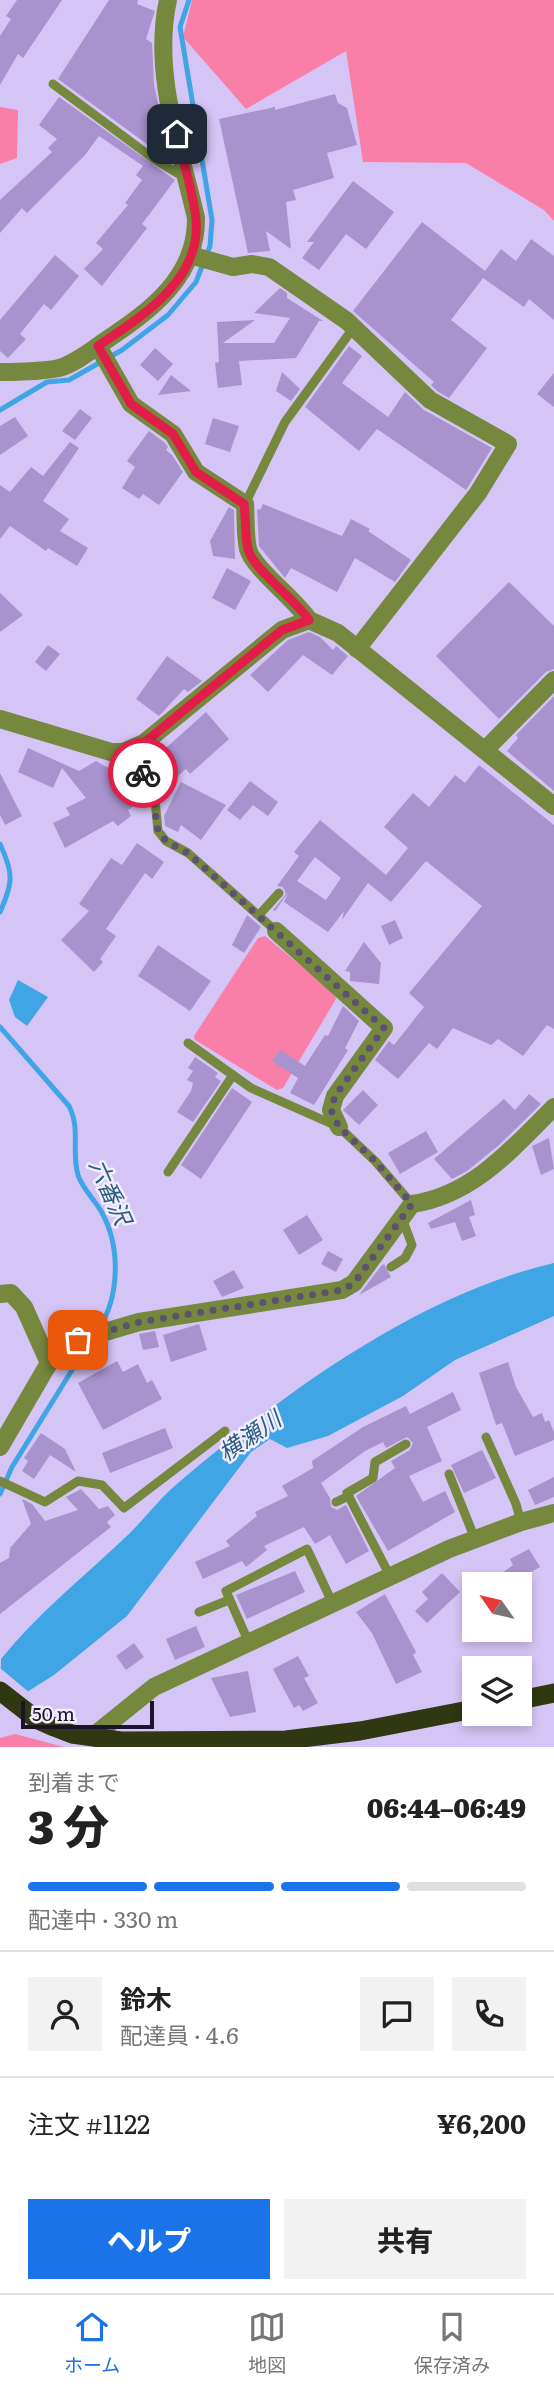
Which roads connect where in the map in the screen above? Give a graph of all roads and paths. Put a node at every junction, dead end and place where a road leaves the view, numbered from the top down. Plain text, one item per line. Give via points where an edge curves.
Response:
1 (167, 0) edge
2 (53, 83) dead end
3 (187, 179) junction
4 (190, 255) junction
5 (354, 327) junction
6 (100, 349) junction
7 (0, 372) edge
8 (244, 504) junction
9 (309, 620) junction
10 (357, 649) junction
11 (554, 680) edge
12 (0, 719) edge
13 (486, 749) junction
14 (123, 752) junction
15 (554, 806) edge
16 (279, 893) dead end
17 (259, 915) junction
18 (276, 931) joint
19 (188, 1043) dead end
20 (233, 1075) junction
21 (554, 1107) edge
22 (339, 1127) junction
23 (168, 1172) dead end
24 (407, 1211) junction
25 (391, 1266) dead end
26 (0, 1294) edge
27 (49, 1363) junction
28 (225, 1431) dead end
29 (486, 1437) dead end
30 (405, 1444) dead end
31 (0, 1447) edge
32 (449, 1474) dead end
33 (0, 1481) edge
34 (349, 1496) junction
35 (336, 1502) dead end
36 (554, 1513) edge
37 (521, 1522) junction
38 (475, 1539) junction
39 (390, 1576) junction
40 (229, 1600) junction
41 (332, 1602) junction
42 (200, 1612) dead end
43 (249, 1643) junction
44 (554, 1693) edge
45 (7, 1697) edge
46 (532, 1698) edge
47 (462, 1711) edge
48 (92, 1737) junction

1 - 3 street via 163,58
2 - 3 lane
3 - 4 street via 196,218
4 - 5 street via 233,267 269,267
4 - 6 street via 173,286 149,312
5 - 8 lane via 285,422
5 - 10 street via 430,400 508,444 478,493
6 - 7 street via 61,367
6 - 8 street via 131,404 173,434 196,472
8 - 9 street via 248,550 259,568 288,593
9 - 10 street via 338,633
9 - 14 street via 282,630 144,743
10 - 13 street
11 - 13 street
12 - 14 street via 100,750
13 - 15 street
14 - 17 lane via 148,782 158,831 166,841 188,853
16 - 17 lane
17 - 18 lane
18 - 22 street via 384,1028 335,1096 331,1110
19 - 20 lane
20 - 22 lane via 251,1088
20 - 23 lane
21 - 24 street via 494,1166 461,1190
22 - 24 lane via 375,1161
24 - 25 lane via 412,1245 405,1258
24 - 27 street via 354,1283 342,1290 116,1328 64,1347
26 - 27 street via 11,1293 20,1300
27 - 31 street
28 - 33 lane via 124,1508 102,1485 78,1481 45,1502
29 - 37 lane
30 - 34 lane via 375,1462 373,1478 347,1493
32 - 38 lane
34 - 35 lane
34 - 39 lane
36 - 37 street
37 - 38 street
38 - 39 street
39 - 41 street
40 - 41 lane via 226,1591 307,1549
40 - 42 lane
40 - 43 lane
41 - 43 street
43 - 48 street via 154,1687
44 - 46 highway
45 - 48 highway via 54,1727
47 - 48 highway via 286,1740 153,1742

